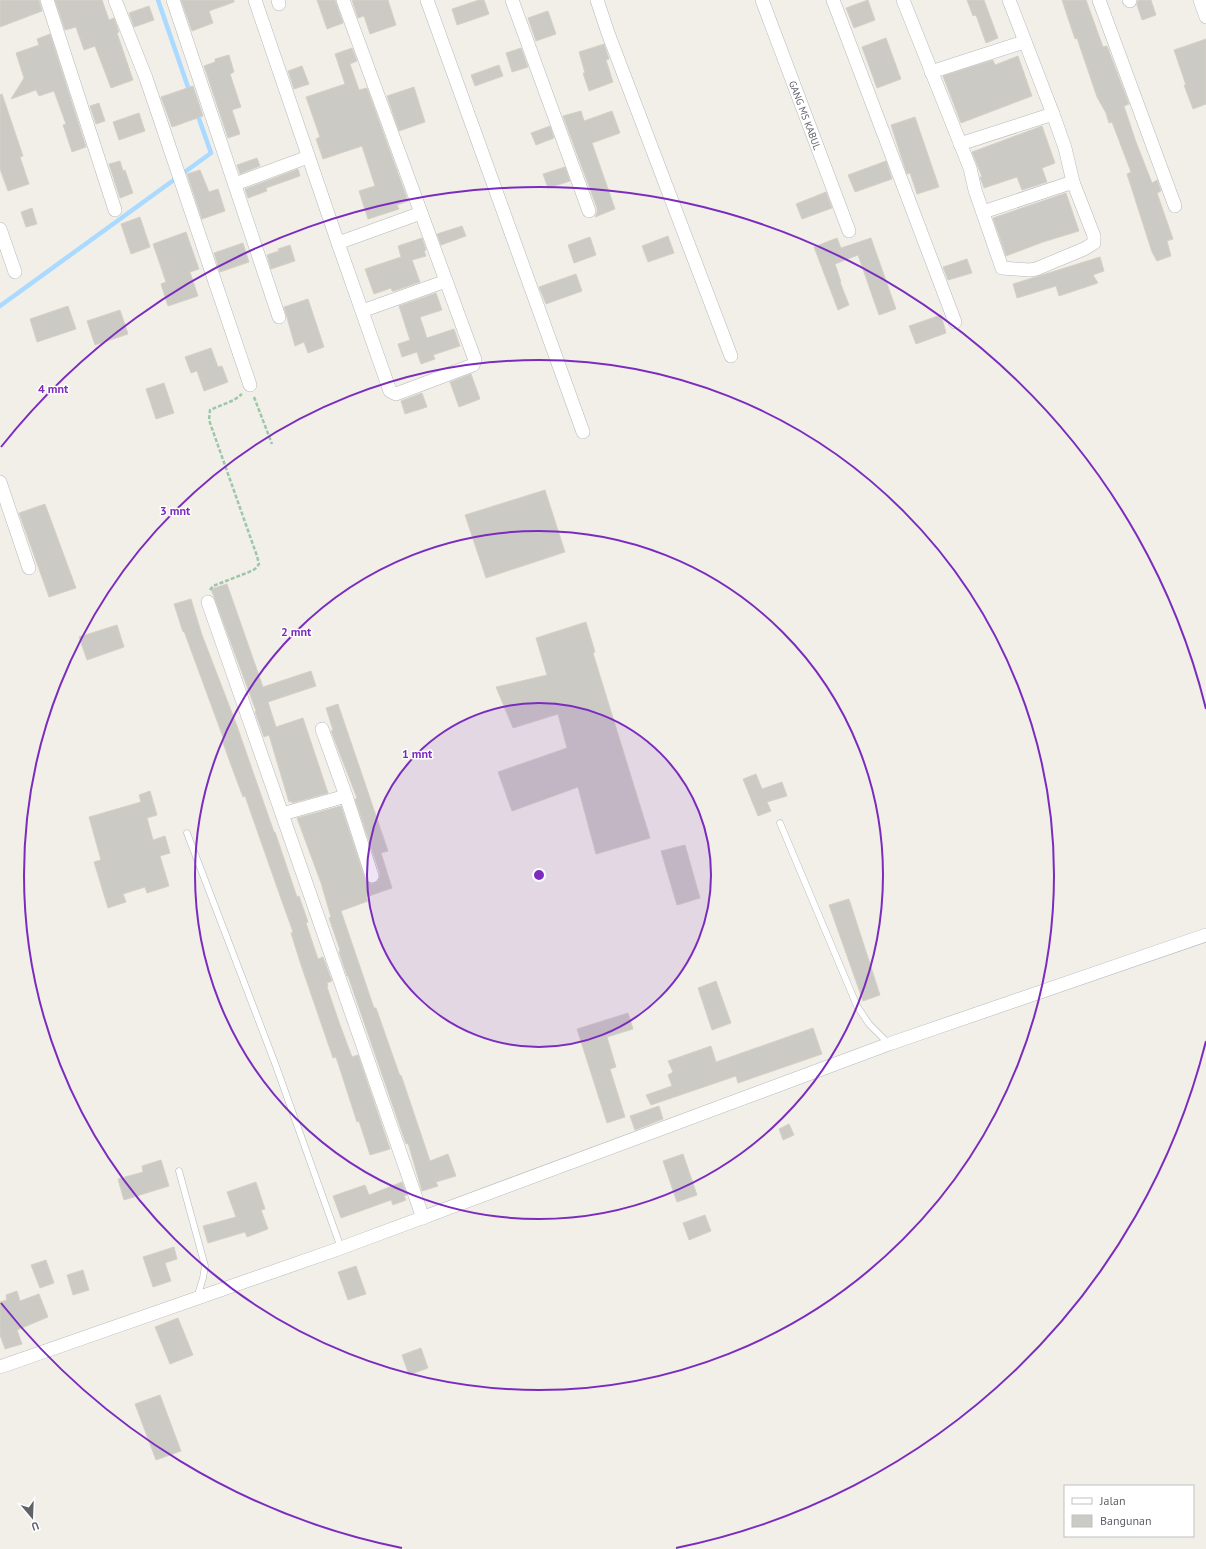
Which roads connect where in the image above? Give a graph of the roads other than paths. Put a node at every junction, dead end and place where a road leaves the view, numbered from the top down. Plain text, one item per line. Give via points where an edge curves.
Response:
1 (47, 0) edge
2 (114, 0) edge
3 (173, 0) edge
4 (255, 0) edge
5 (343, 0) edge
6 (427, 0) edge
7 (512, 0) edge
8 (597, 0) edge
9 (762, 0) edge
10 (833, 0) edge
11 (903, 0) edge
12 (1009, 0) edge
13 (1099, 0) edge
14 (1200, 0) edge
15 (1206, 17) edge
16 (1024, 42) junction
17 (931, 72) junction
18 (1053, 114) junction
19 (960, 144) junction
20 (308, 157) junction
21 (1074, 182) junction
22 (235, 184) junction
23 (1175, 206) dead end
24 (115, 210) dead end
25 (589, 211) dead end
26 (983, 212) junction
27 (421, 214) junction
28 (0, 228) edge
29 (848, 231) dead end
30 (338, 243) junction
31 (15, 272) dead end
32 (446, 281) junction
33 (362, 310) junction
34 (279, 317) dead end
35 (955, 322) dead end
36 (731, 356) dead end
37 (250, 385) road end
38 (583, 432) dead end
39 (0, 482) edge
40 (29, 568) dead end
41 (208, 602) road end
42 (322, 729) dead end
43 (346, 796) junction
44 (282, 814) junction
45 (780, 823) dead end
46 (188, 833) dead end
47 (372, 876) dead end
48 (1206, 936) edge
49 (889, 1044) junction
50 (179, 1170) dead end
51 (424, 1218) junction
52 (341, 1248) junction
53 (196, 1299) junction
54 (0, 1367) edge

1 - 24 street
2 - 37 street via 146,78
3 - 22 street
4 - 20 street
5 - 27 street
6 - 38 street
7 - 25 street
8 - 36 street
9 - 29 street, GANG MS KABUL
10 - 35 street
11 - 17 street
12 - 16 street
13 - 23 street
14 - 15 street
16 - 17 street
16 - 18 street
17 - 19 street
18 - 19 street
18 - 21 street
19 - 26 street
20 - 22 street
20 - 30 street
21 - 26 street
21 - 26 street via 1094,236 1094,243 1036,269 1002,268
22 - 34 street
27 - 30 street
27 - 32 street
28 - 31 street
30 - 33 street
32 - 33 street
32 - 33 street via 475,363 396,394 390,391
39 - 40 street
41 - 44 street
42 - 43 street
43 - 44 street
43 - 47 street
44 - 51 street
45 - 49 lane via 856,1006
46 - 52 lane
48 - 49 street
49 - 51 street
50 - 53 lane via 205,1266 204,1278
51 - 52 street
52 - 53 street
53 - 54 street

